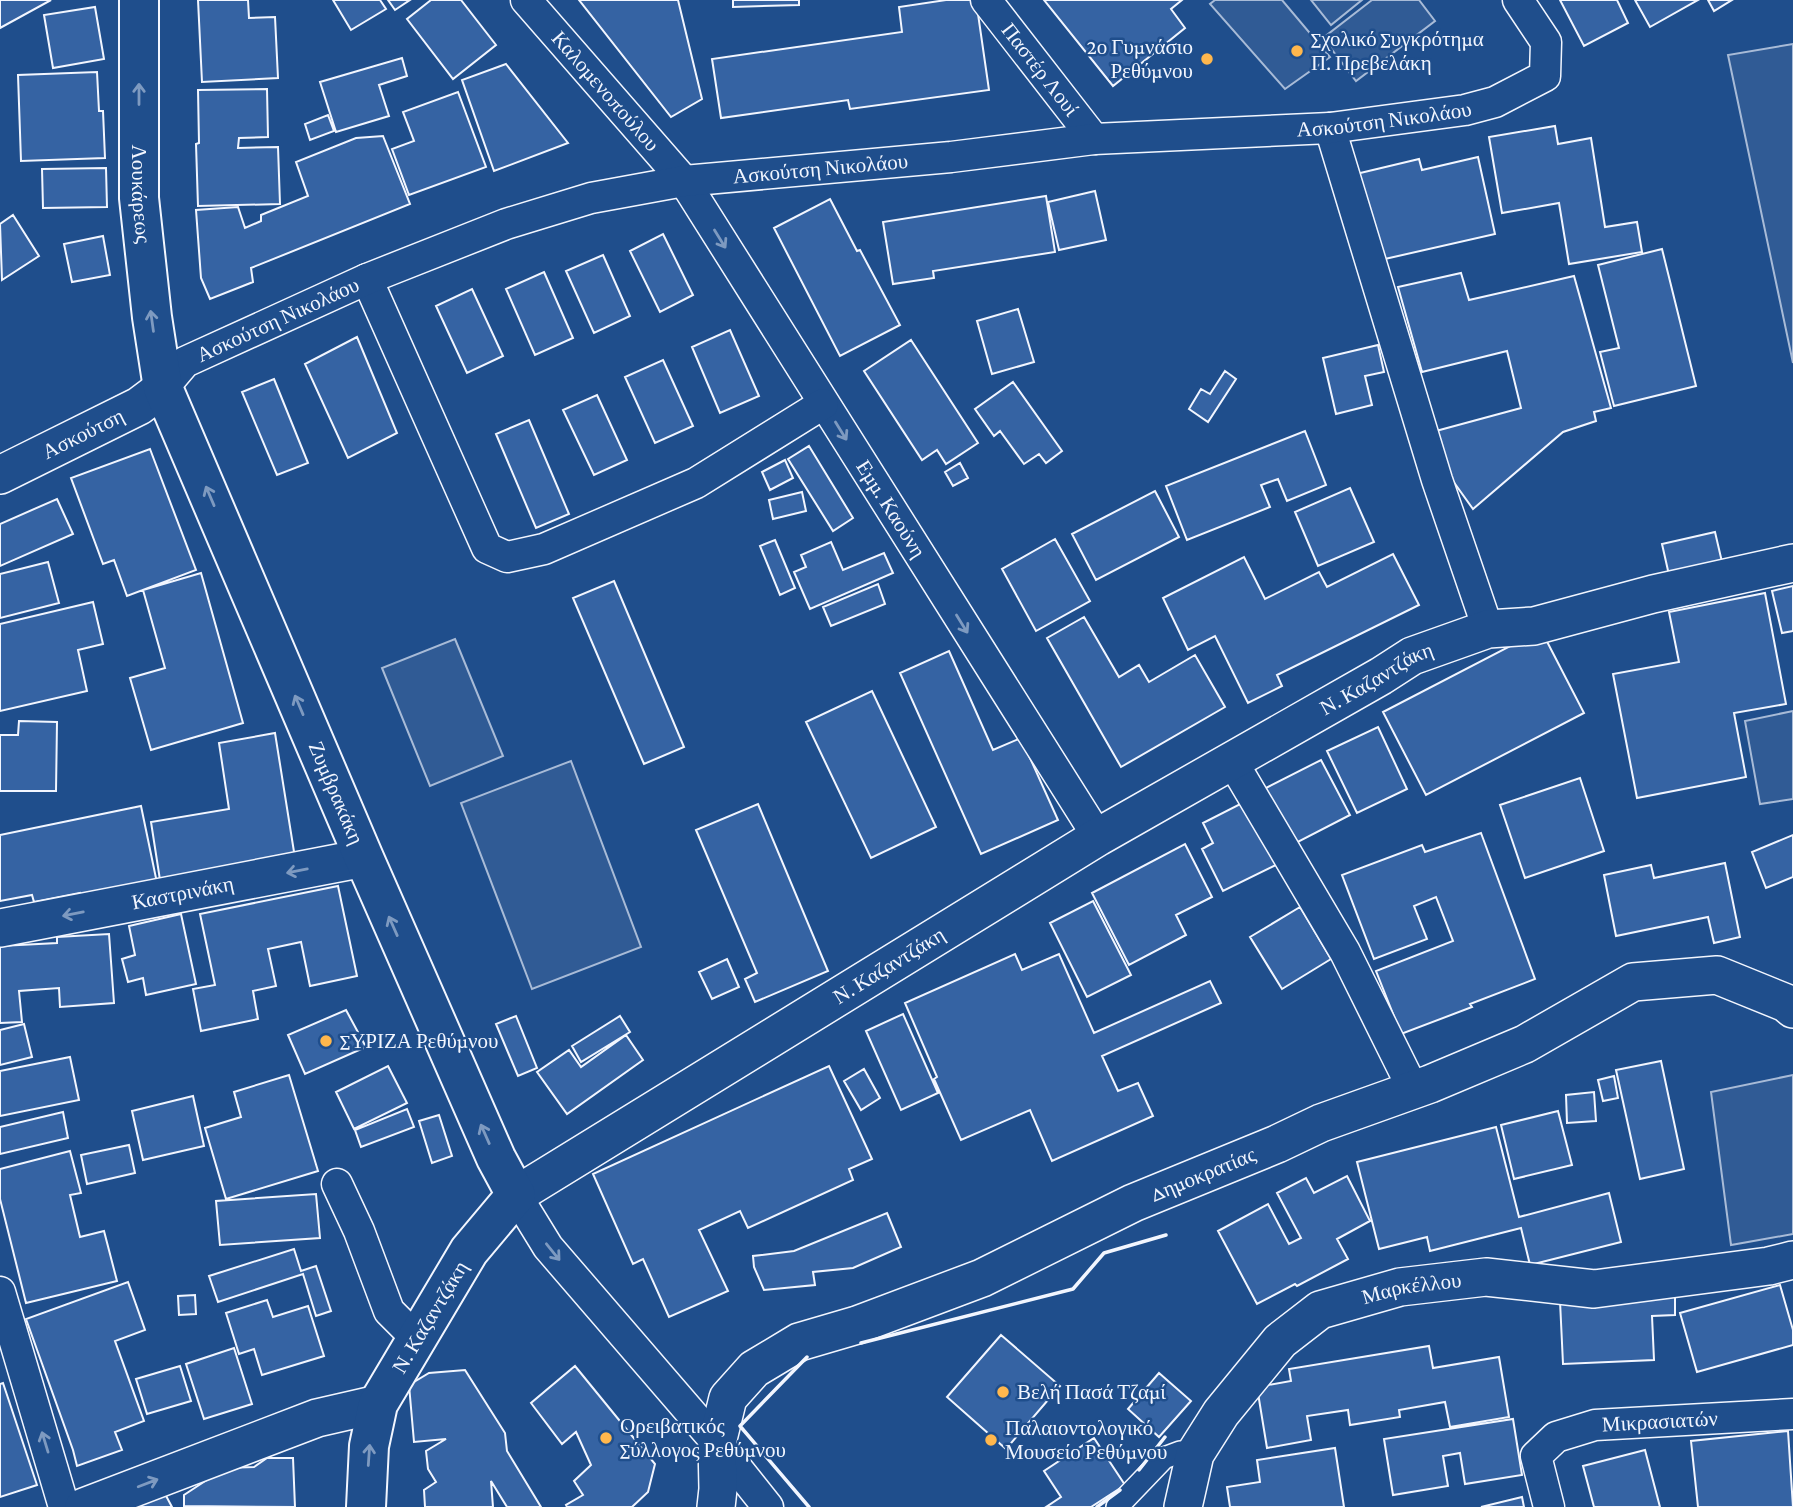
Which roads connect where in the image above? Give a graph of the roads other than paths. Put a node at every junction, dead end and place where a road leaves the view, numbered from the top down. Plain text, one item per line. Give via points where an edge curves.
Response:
1 (139, 0) edge
2 (526, 0) edge
3 (986, 0) edge
4 (1518, 0) edge
5 (1331, 128) junction
6 (1094, 139) junction
7 (684, 181) junction
8 (367, 279) junction
9 (163, 388) junction
10 (823, 404) junction
11 (0, 475) edge
12 (1793, 563) edge
13 (1488, 629) junction
14 (1232, 761) junction
15 (1098, 837) junction
16 (363, 858) junction
17 (0, 928) edge
18 (1793, 1009) edge
19 (1413, 1089) junction
20 (337, 1184) dead end
21 (516, 1195) junction
22 (1793, 1260) edge
23 (0, 1292) edge
24 (416, 1338) junction
25 (378, 1404) junction
26 (1793, 1414) edge
27 (717, 1443) junction
28 (1195, 1454) junction
29 (64, 1507) edge
30 (84, 1507) edge
31 (366, 1507) edge
32 (716, 1507) edge
33 (768, 1507) edge
34 (1117, 1507) edge
35 (1183, 1507) edge
36 (1549, 1507) edge

9 -> 1 main road, Λουκάρεως via 139,198
2 - 7 street, Καλομενοπούλου
3 - 6 street, Παστέρ Λουί
4 - 5 street, Ασκούτση Νικολάου via 1546,42 1545,76 1495,102 1465,110
5 - 6 street, Ασκούτση Νικολάου
5 - 13 street via 1437,480
6 - 7 street, Ασκούτση Νικολάου
7 - 8 street, Ασκούτση Νικολάου via 591,198 506,224
7 -> 10 street, Εμμ. Καούνη
8 - 9 street, Ασκούτση Νικολάου via 185,362
8 - 10 street via 487,548 507,557 544,549 696,484
9 - 11 street, Ασκούτση via 139,406
16 -> 9 main road, Ζυμβρακάκη
10 -> 15 street, Εμμ. Καούνη
12 - 13 street, Ν. Καζαντζάκη via 1534,626
13 - 14 street, Ν. Καζαντζάκη via 1412,656
14 - 15 street, Ν. Καζαντζάκη
14 - 19 street via 1345,952
15 - 21 street, Ν. Καζαντζάκη
16 -> 17 street, Καστρινάκη
21 -> 16 main road, Ζυμβρακάκη
18 - 19 street, Δημοκρατίας via 1717,975 1633,982 1525,1044
19 - 27 street, Δημοκρατίας via 1133,1203 982,1279 799,1342 754,1369 728,1398
20 - 24 street via 388,1311
21 - 24 main road, Ν. Καζαντζάκη via 469,1251
21 -> 27 street via 548,1247
22 - 28 street, Μαρκέλλου via 1594,1289 1486,1277 1400,1287 1320,1310 1280,1341 1221,1413
29 -> 23 street
24 - 25 main road, Ν. Καζαντζάκη
30 -> 25 street via 317,1418
31 -> 25 main road, Ν. Καζαντζάκη via 369,1446
26 - 36 street, Μικρασιατών via 1595,1426 1556,1437 1536,1456
27 - 32 street, Δημοκρατίας
27 - 33 street
28 - 34 street via 1180,1452 1164,1458
28 - 35 street, Μαρκέλλου

